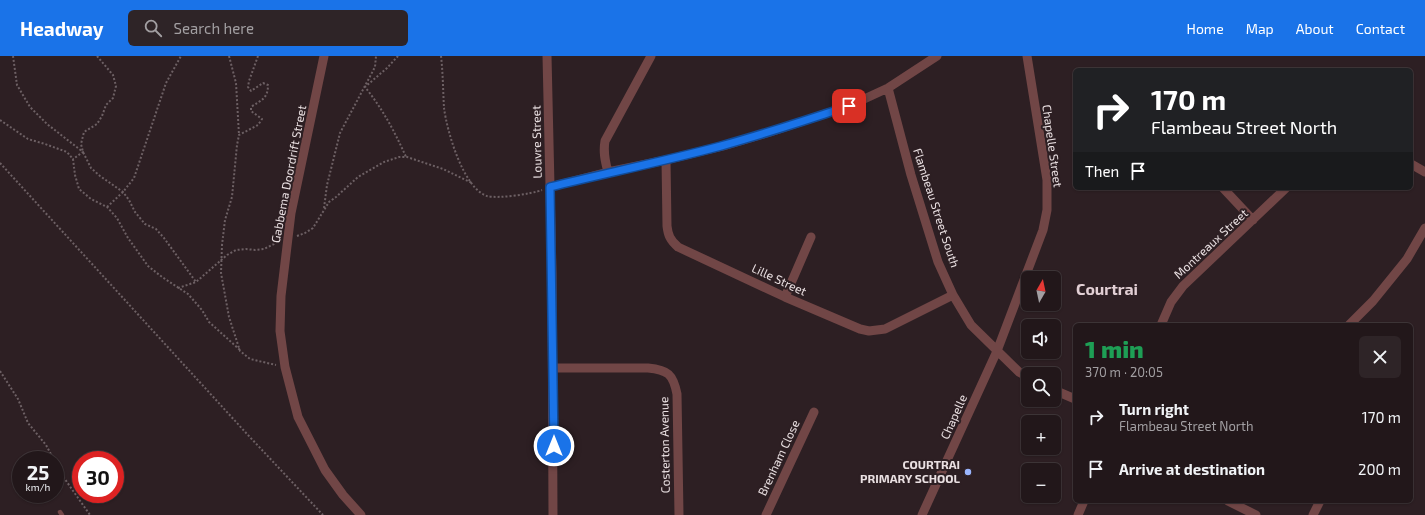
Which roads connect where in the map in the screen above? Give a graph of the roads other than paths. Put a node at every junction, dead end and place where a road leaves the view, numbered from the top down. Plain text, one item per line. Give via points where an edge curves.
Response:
1 (324, 56) edge
2 (547, 56) edge
3 (652, 56) edge
4 (937, 56) edge
5 (1027, 56) edge
6 (888, 88) junction
7 (666, 160) junction
8 (1413, 165) edge
9 (608, 172) junction
10 (1425, 172) edge
11 (550, 187) junction
12 (1224, 190) edge
13 (1284, 190) edge
14 (1254, 220) junction
15 (1425, 228) edge
16 (811, 237) dead end
17 (953, 295) junction
18 (785, 297) junction
19 (1162, 323) edge
20 (1351, 323) edge
21 (997, 351) junction
22 (553, 368) junction
23 (1021, 373) edge
24 (1061, 393) edge
25 (1073, 398) edge
26 (814, 412) dead end
27 (1083, 503) edge
28 (1232, 503) edge
29 (1319, 503) edge
30 (361, 515) edge
31 (553, 515) edge
32 (679, 515) edge
33 (766, 515) edge
34 (922, 515) edge
35 (1078, 515) edge
36 (1256, 515) edge
37 (1313, 515) edge

1 - 30 street, Gabbema Doordrift Street via 291,213 280,296 280,331 285,367 298,417 325,470
2 - 11 street, Louvre Street
3 - 9 street via 605,140 604,157
4 - 6 street
5 - 21 street, Chapelle Street via 1047,180 1047,210 1043,230
6 - 7 street via 849,106 770,132
6 - 17 street, Flambeau Street South via 932,244
7 - 9 street
7 - 18 street, Lille Street via 667,226 668,235 673,242 678,247
8 - 10 street
9 - 11 street
11 - 22 street, Louvre Street
12 - 14 street
13 - 14 street, Montreaux Street
14 - 19 street, Montreaux Street via 1177,293
15 - 20 street via 1407,259 1373,301
16 - 18 street
17 - 18 street, Lille Street via 885,330 876,332 860,330
17 - 21 street, Flambeau Street South via 971,325
21 - 23 street, Flambeau Street South
21 - 34 street, Chapelle
22 - 31 street, Louvre Street
22 - 32 street, Costerton Avenue via 648,368 658,369 672,376 677,394
24 - 25 street
26 - 33 street, Brenham Close
27 - 35 street
28 - 36 street
29 - 37 street

